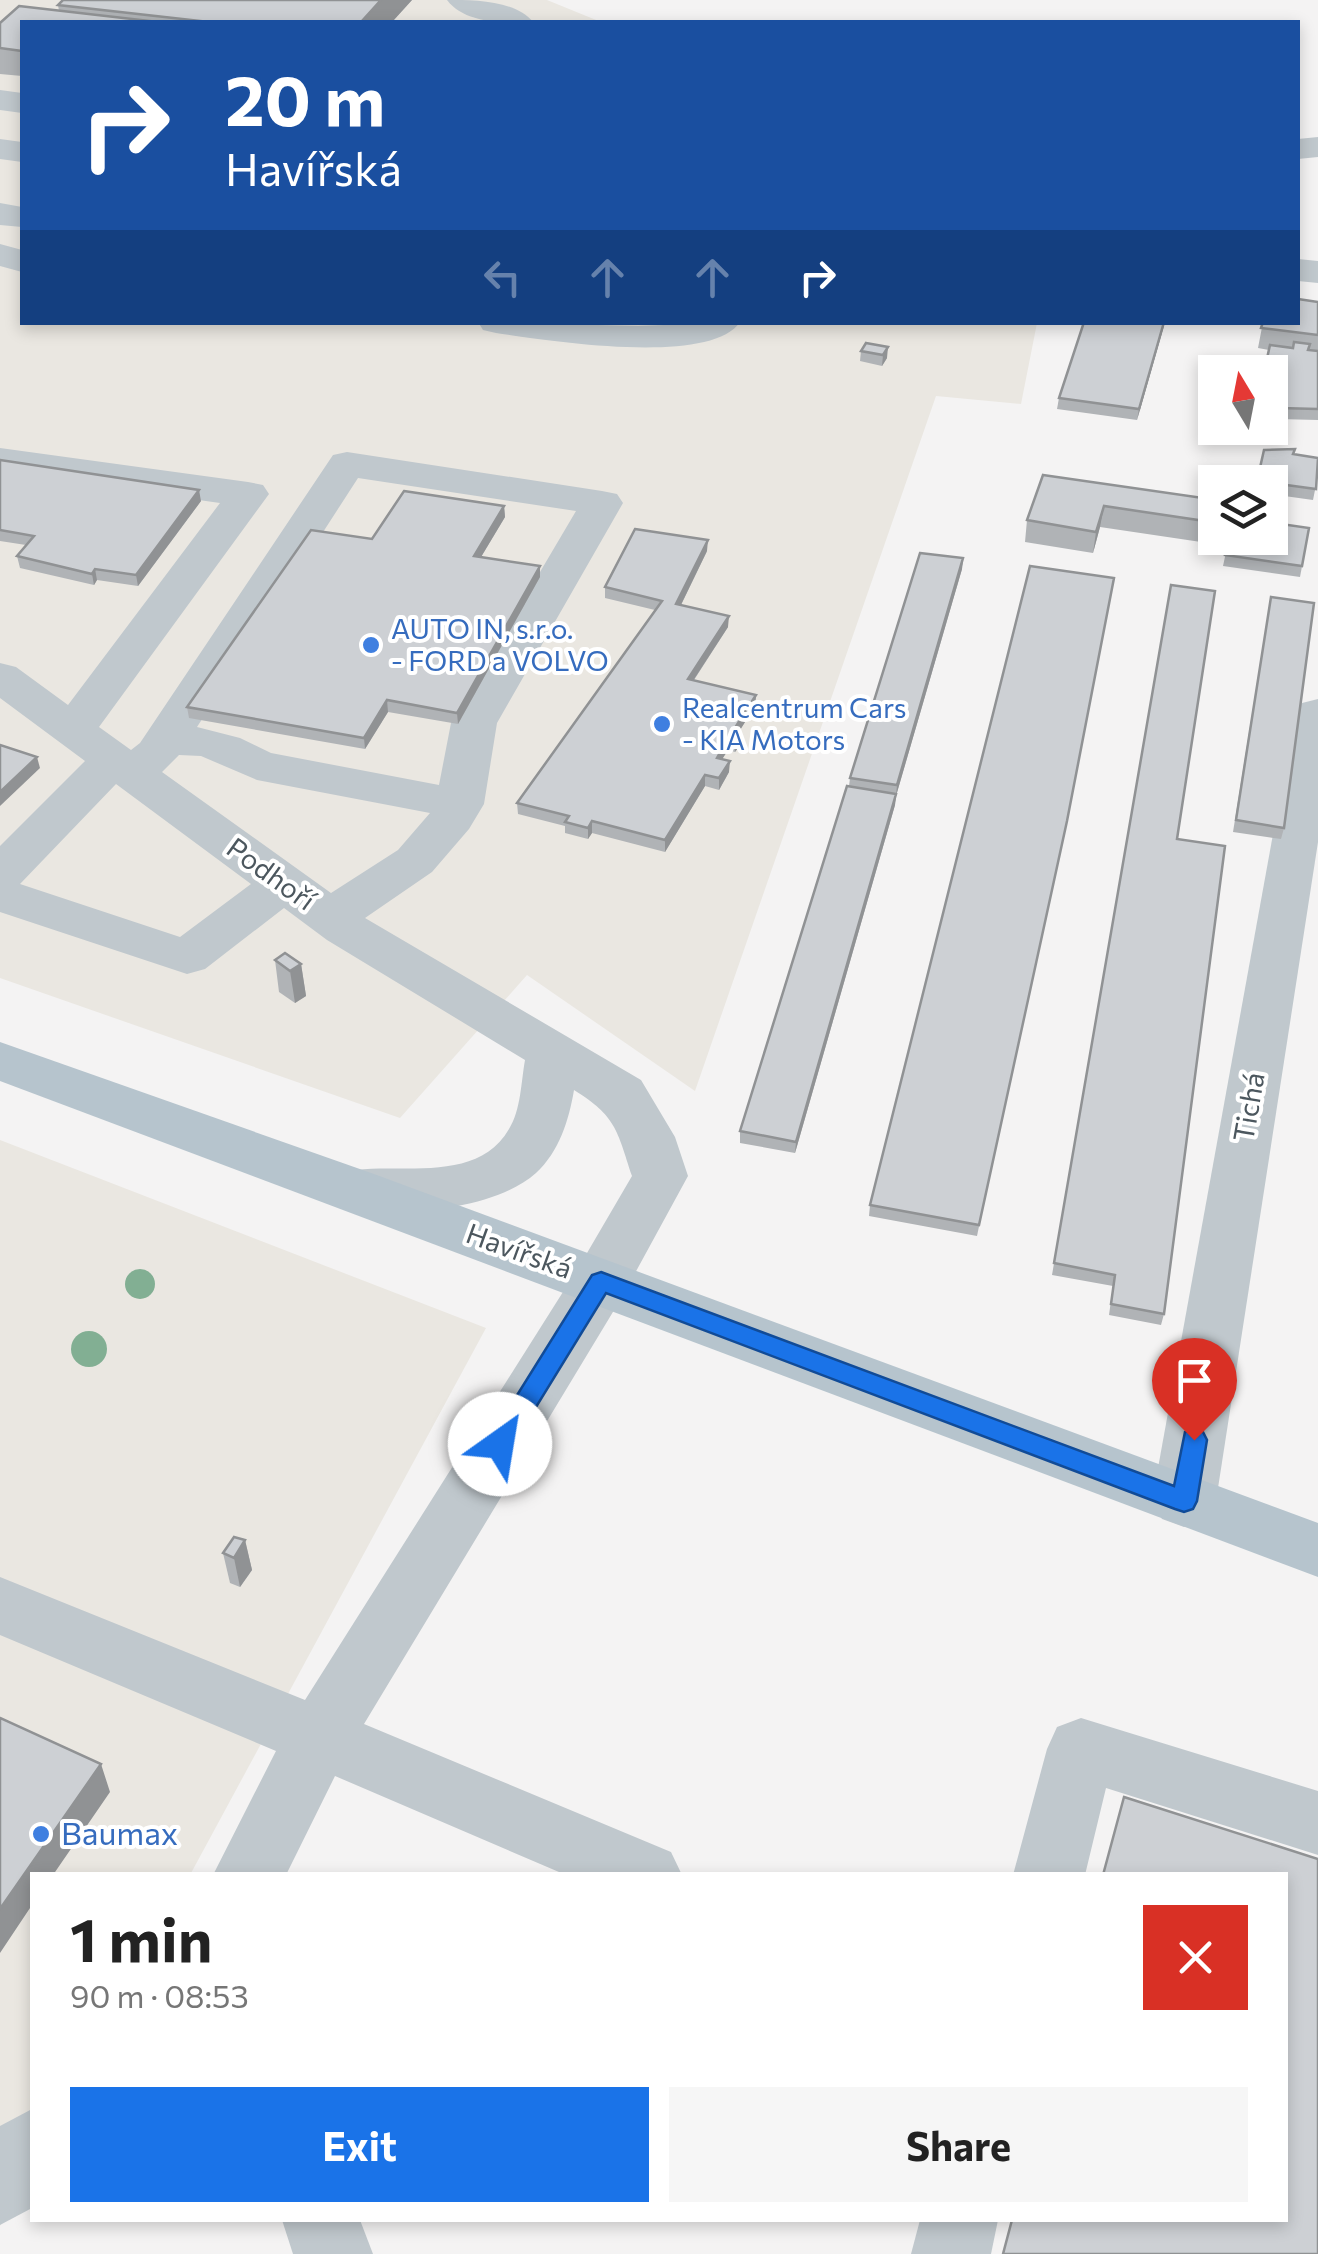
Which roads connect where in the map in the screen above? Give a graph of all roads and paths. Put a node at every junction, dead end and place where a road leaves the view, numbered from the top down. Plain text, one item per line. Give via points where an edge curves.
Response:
1 (462, 0) edge
2 (513, 20) edge
3 (518, 325) edge
4 (715, 325) edge
5 (0, 460) edge
6 (0, 677) edge
7 (1318, 712) edge
8 (121, 751) junction
9 (460, 804) junction
10 (0, 875) edge
11 (284, 883) junction
12 (0, 896) edge
13 (330, 917) junction
14 (553, 1054) junction
15 (0, 1061) edge
16 (354, 1189) junction
17 (601, 1281) junction
18 (1184, 1501) junction
19 (1318, 1550) edge
20 (0, 1604) edge
21 (319, 1737) junction
22 (1318, 1823) edge
23 (251, 1872) edge
24 (639, 1872) edge
25 (1050, 1872) edge
26 (30, 2150) edge
27 (0, 2186) edge
28 (322, 2222) edge
29 (959, 2222) edge
30 (334, 2254) edge
31 (950, 2254) edge

1 - 2 street
3 - 4 street via 627,340
5 - 8 street via 248,494
6 - 8 street, Podhoří
7 - 18 street, Tichá
8 - 9 street via 197,738 256,765
8 - 9 street via 347,464 602,503 474,724
8 - 10 street
8 - 11 street, Podhoří
9 - 13 street via 415,861
11 - 12 street via 187,956
11 - 13 street, Podhoří
13 - 14 street, Podhoří
14 - 16 street via 535,1136 507,1171 450,1187
14 - 17 street, Podhoří via 622,1094 660,1176
15 - 16 main road, Havířská
16 - 17 main road, Havířská
17 - 18 main road, Havířská
17 - 21 street
18 - 19 main road, Havířská
20 - 21 street
21 - 23 street
21 - 24 street
22 - 25 street via 1081,1749
26 - 27 street
28 - 30 street
29 - 31 street

